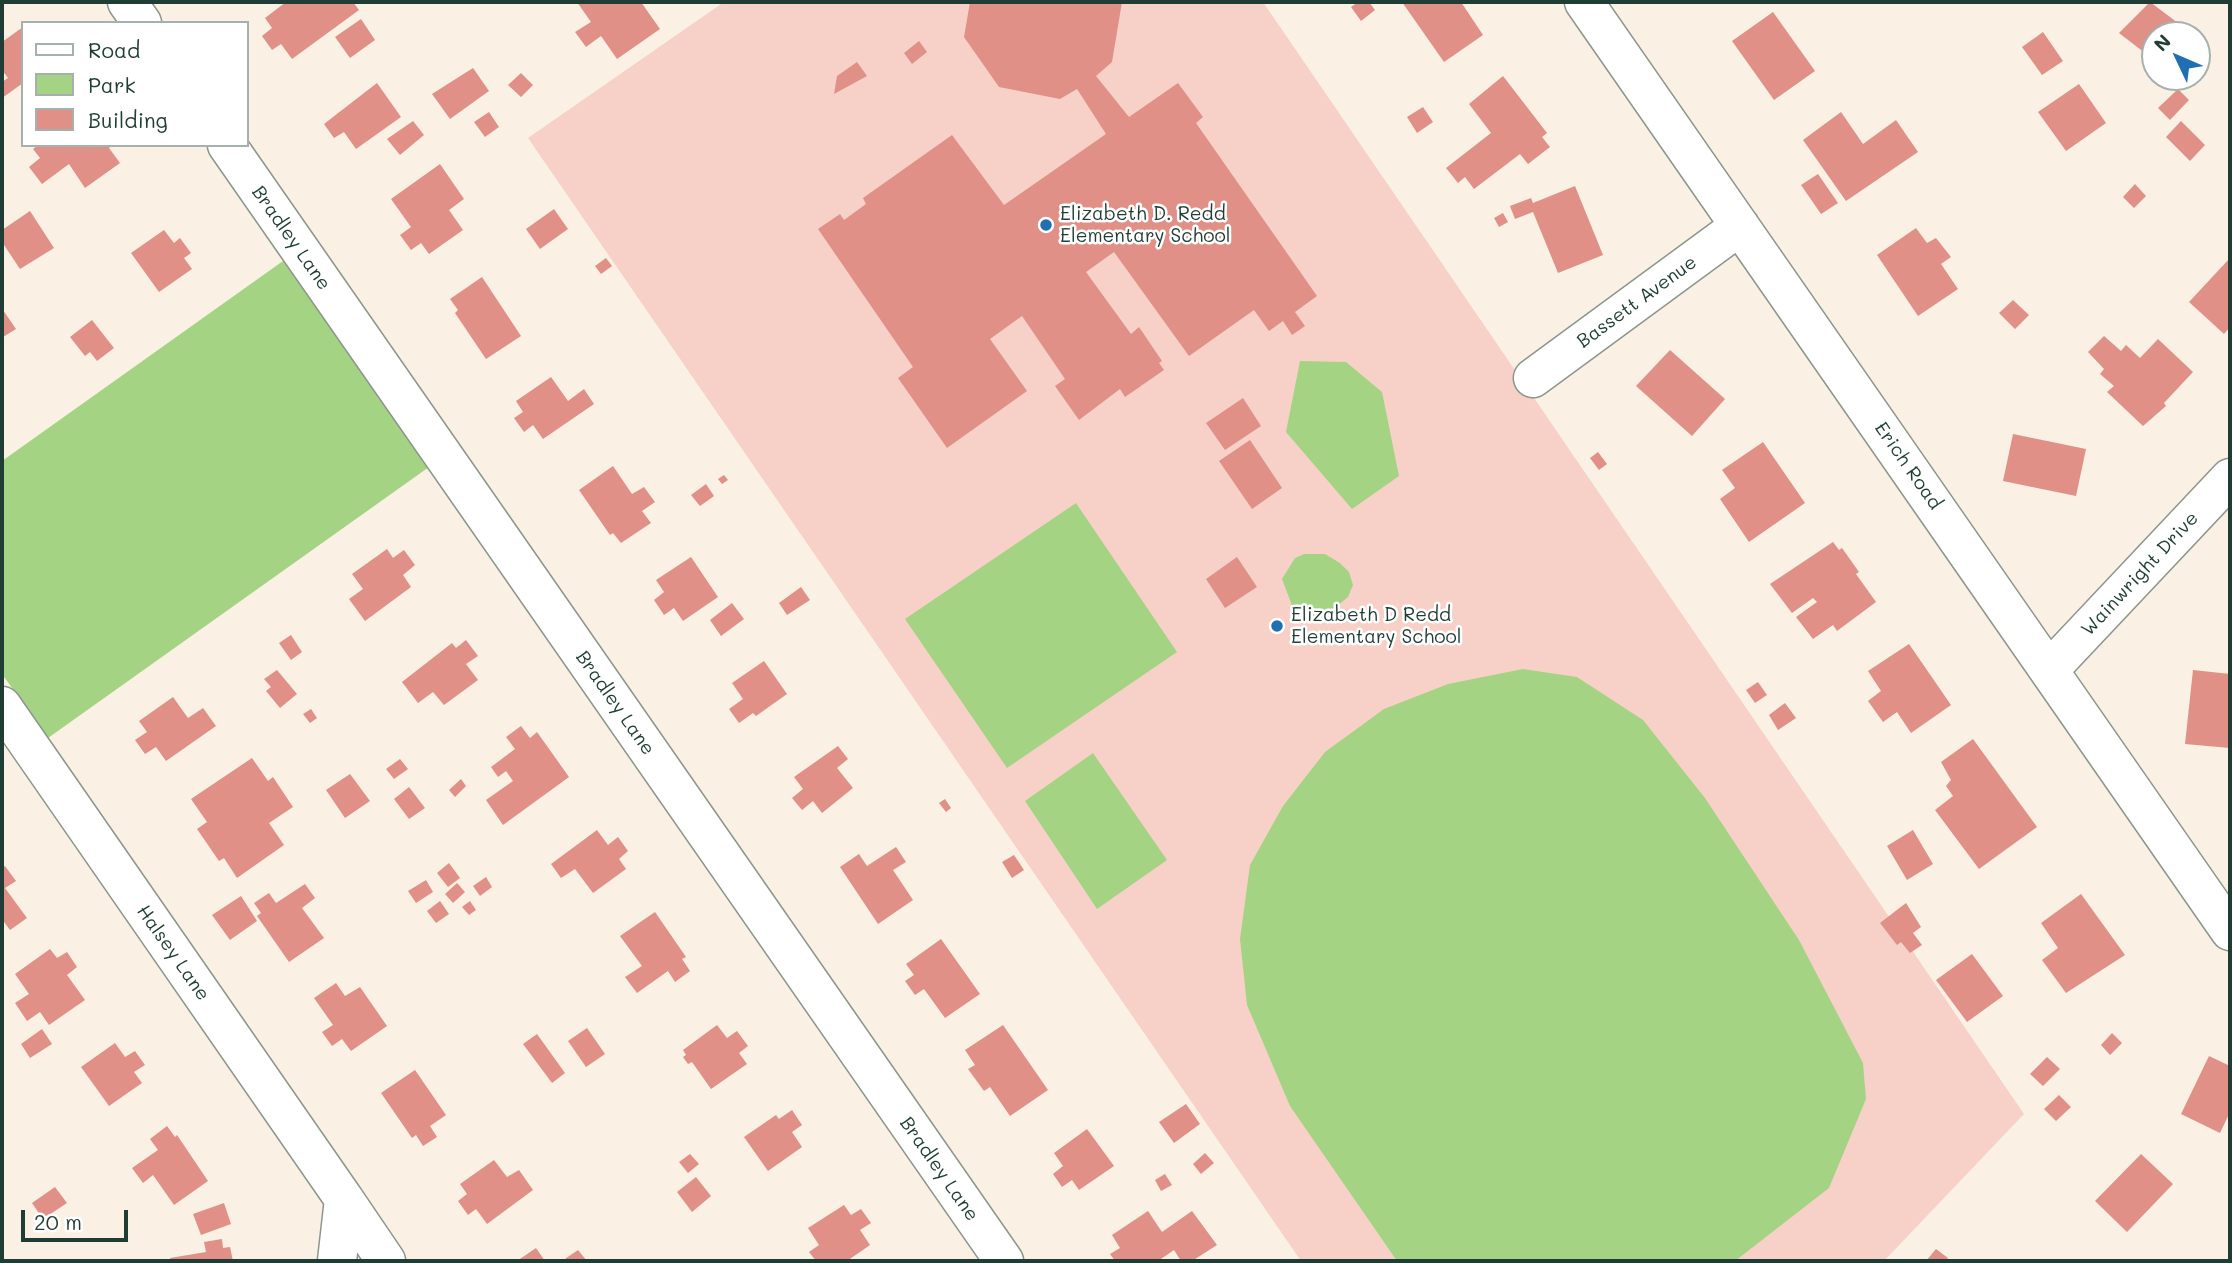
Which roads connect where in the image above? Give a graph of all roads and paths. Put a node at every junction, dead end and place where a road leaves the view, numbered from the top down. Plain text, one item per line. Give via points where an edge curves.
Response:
1 (127, 2) edge
2 (1584, 2) edge
3 (141, 21) edge
4 (228, 147) edge
5 (1741, 226) junction
6 (1533, 378) dead end
7 (2230, 478) edge
8 (2050, 669) junction
9 (2, 706) edge
10 (2230, 930) edge
11 (344, 1199) junction
12 (337, 1261) edge
13 (386, 1261) edge
14 (1004, 1261) edge

1 - 3 street
2 - 5 street, Erich Road
4 - 14 street, Bradley Lane
5 - 6 street, Bassett Avenue
5 - 8 street, Erich Road
7 - 8 street, Wainwright Drive
8 - 10 street, Erich Road
9 - 11 street, Halsey Lane
11 - 12 street
11 - 13 street, Halsey Lane

